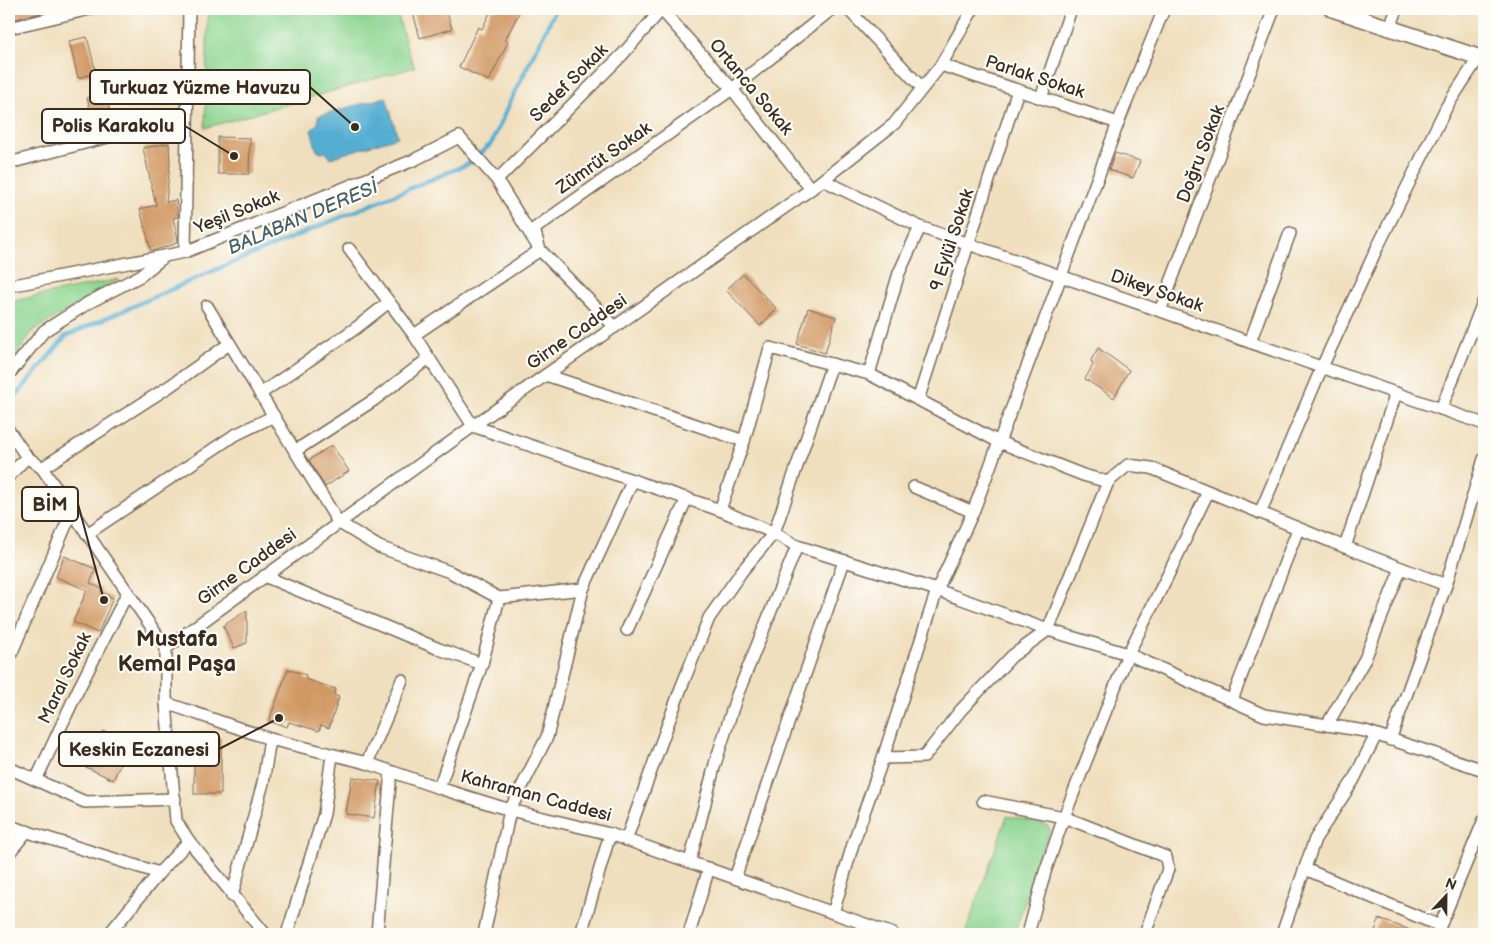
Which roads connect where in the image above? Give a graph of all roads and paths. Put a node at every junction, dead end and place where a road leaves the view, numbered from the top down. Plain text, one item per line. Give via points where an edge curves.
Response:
1 (90, 9) edge
2 (189, 9) edge
3 (662, 9) edge
4 (832, 9) edge
5 (848, 9) edge
6 (972, 9) edge
7 (1071, 9) edge
8 (1164, 9) edge
9 (1274, 9) edge
10 (1332, 9) edge
11 (1397, 9) edge
12 (9, 28) edge
13 (1390, 28) junction
14 (1482, 58) edge
15 (940, 65) junction
16 (922, 88) junction
17 (732, 89) junction
18 (1018, 90) junction
19 (1041, 98) junction
20 (187, 116) junction
21 (1118, 123) junction
22 (9, 163) edge
23 (497, 180) junction
24 (823, 180) junction
25 (812, 189) junction
26 (920, 227) junction
27 (1290, 233) dead end
28 (969, 244) junction
29 (349, 249) dead end
30 (540, 250) junction
31 (185, 252) junction
32 (166, 255) junction
33 (1061, 276) junction
34 (9, 286) edge
35 (1484, 300) edge
36 (389, 302) junction
37 (207, 306) dead end
38 (1160, 311) junction
39 (615, 327) junction
40 (414, 335) junction
41 (1250, 342) junction
42 (230, 344) junction
43 (428, 358) junction
44 (832, 364) junction
45 (1322, 367) junction
46 (9, 374) edge
47 (868, 374) junction
48 (546, 375) junction
49 (1396, 393) junction
50 (260, 394) junction
51 (918, 400) junction
52 (1441, 409) junction
53 (274, 416) junction
54 (1484, 424) edge
55 (473, 426) junction
56 (9, 431) edge
57 (744, 441) junction
58 (999, 442) junction
59 (295, 451) junction
60 (27, 457) junction
61 (1484, 459) edge
62 (42, 468) junction
63 (9, 476) edge
64 (633, 480) junction
65 (1108, 482) junction
66 (914, 487) dead end
67 (1208, 492) junction
68 (687, 498) junction
69 (720, 510) junction
70 (72, 512) junction
71 (973, 512) junction
72 (1260, 513) junction
73 (338, 522) junction
74 (1298, 528) junction
75 (774, 533) junction
76 (87, 534) junction
77 (797, 546) junction
78 (1346, 547) junction
79 (844, 561) junction
80 (1401, 568) junction
81 (264, 576) junction
82 (1446, 585) junction
83 (583, 589) junction
84 (937, 590) junction
85 (128, 592) junction
86 (499, 598) junction
87 (627, 630) dead end
88 (1048, 630) junction
89 (166, 648) junction
90 (1128, 654) junction
91 (9, 659) edge
92 (482, 664) junction
93 (402, 680) dead end
94 (1232, 700) junction
95 (166, 703) junction
96 (1327, 726) junction
97 (1376, 735) junction
98 (270, 738) junction
99 (1390, 740) junction
100 (332, 755) junction
101 (883, 758) junction
102 (367, 763) junction
103 (9, 768) edge
104 (1484, 770) edge
105 (392, 772) junction
106 (36, 780) junction
107 (439, 788) junction
108 (175, 799) junction
109 (983, 802) dead end
110 (510, 810) junction
111 (1064, 816) junction
112 (1484, 820) edge
113 (9, 826) edge
114 (27, 831) junction
115 (610, 834) junction
116 (626, 840) junction
117 (189, 841) junction
118 (9, 853) edge
119 (690, 862) junction
120 (709, 868) junction
121 (1305, 869) junction
122 (159, 873) junction
123 (736, 878) junction
124 (232, 896) junction
125 (833, 913) junction
126 (109, 934) edge
127 (265, 934) edge
128 (287, 934) edge
129 (377, 934) edge
130 (484, 934) edge
131 (582, 934) edge
132 (689, 934) edge
133 (892, 934) edge
134 (1028, 934) edge
135 (1145, 934) edge
136 (1282, 934) edge

1 - 12 street
2 - 20 street
3 - 17 street, Ortanca Sokak
3 - 23 street, Sedef Sokak via 623,54
4 - 17 street, Zümrüt Sokak
5 - 16 street
6 - 15 street, Girne Caddesi
7 - 19 street
8 - 21 street
9 - 38 street, Doğru Sokak
10 - 13 street
11 - 13 street
13 - 14 street
14 - 45 street via 1447,106
15 - 16 street, Girne Caddesi
15 - 18 street, Parlak Sokak
16 - 24 street, Girne Caddesi via 894,124
17 - 25 street, Ortanca Sokak
17 - 30 street, Zümrüt Sokak via 534,229
18 - 19 street, Parlak Sokak
18 - 28 street, 9 Eylül Sokak
19 - 21 street, Parlak Sokak
20 - 22 street
20 - 31 street
21 - 33 street
23 - 30 street
23 - 31 street, Yeşil Sokak via 459,137 414,160
24 - 25 street, Girne Caddesi
24 - 26 street, Dikey Sokak
25 - 39 street, Girne Caddesi
26 - 28 street, Dikey Sokak
26 - 47 street via 899,273
27 - 41 street
28 - 33 street, Dikey Sokak
28 - 51 street, 9 Eylül Sokak
29 - 36 street
30 - 39 street
30 - 40 street
31 - 32 street, Yeşil Sokak
32 - 34 street, Yeşil Sokak
32 - 46 street via 140,276 44,331
33 - 38 street, Dikey Sokak
33 - 58 street
35 - 52 street
36 - 40 street
36 - 50 street
37 - 42 street
38 - 41 street, Dikey Sokak
39 - 48 street, Girne Caddesi
40 - 43 street
41 - 45 street, Dikey Sokak
42 - 50 street
42 - 62 street
43 - 55 street
43 - 59 street via 374,400
44 - 47 street
44 - 57 street via 770,348
44 - 75 street
45 - 49 street, Dikey Sokak
45 - 72 street
47 - 51 street
48 - 55 street, Girne Caddesi
48 - 57 street
49 - 52 street, Dikey Sokak
49 - 78 street
50 - 53 street
51 - 58 street
52 - 54 street, Dikey Sokak
53 - 59 street
53 - 76 street via 233,436
55 - 64 street
55 - 73 street, Girne Caddesi
56 - 60 street
57 - 69 street
58 - 65 street
58 - 71 street
59 - 73 street
60 - 62 street
60 - 63 street
61 - 82 street
62 - 70 street
64 - 68 street
64 - 83 street
65 - 67 street via 1128,466 1151,468
65 - 88 street
66 - 71 street
67 - 72 street
67 - 90 street
68 - 69 street
68 - 87 street
69 - 75 street
70 - 76 street
70 - 91 street
71 - 84 street
72 - 74 street
73 - 81 street, Girne Caddesi
73 - 86 street via 379,547 450,572
74 - 78 street
74 - 94 street
75 - 77 street
75 - 116 street via 709,618
76 - 85 street
77 - 79 street
77 - 119 street via 736,698
78 - 80 street
79 - 84 street
79 - 123 street
80 - 82 street
80 - 96 street via 1365,659
81 - 89 street, Girne Caddesi
81 - 92 street
82 - 99 street
83 - 86 street
83 - 110 street via 548,737
84 - 88 street
84 - 101 street
85 - 89 street
85 - 106 street, Maral Sokak
86 - 92 street
88 - 90 street
88 - 101 street via 1012,656 960,711 924,757
89 - 95 street
90 - 94 street
90 - 111 street
92 - 107 street
93 - 102 street
94 - 96 street via 1264,715
95 - 98 street, Kahraman Caddesi
95 - 108 street
96 - 97 street
97 - 99 street
97 - 121 street via 1353,781 1315,839
98 - 100 street, Kahraman Caddesi
98 - 124 street via 263,783
99 - 104 street
100 - 102 street, Kahraman Caddesi
100 - 128 street via 324,814
101 - 125 street
102 - 105 street, Kahraman Caddesi
103 - 106 street
105 - 107 street, Kahraman Caddesi
105 - 129 street
106 - 108 street via 85,802
107 - 110 street, Kahraman Caddesi
108 - 117 street via 176,821
109 - 111 street
110 - 115 street, Kahraman Caddesi
110 - 130 street
111 - 134 street
111 - 135 street via 1166,857 1168,869
112 - 121 street via 1440,926
113 - 114 street
114 - 118 street
114 - 122 street
115 - 116 street, Kahraman Caddesi
115 - 131 street
116 - 119 street, Kahraman Caddesi
117 - 122 street
117 - 124 street
119 - 120 street, Kahraman Caddesi
120 - 123 street, Kahraman Caddesi
120 - 132 street
121 - 136 street
122 - 126 street
123 - 125 street, Kahraman Caddesi
124 - 127 street
125 - 133 street, Kahraman Caddesi

